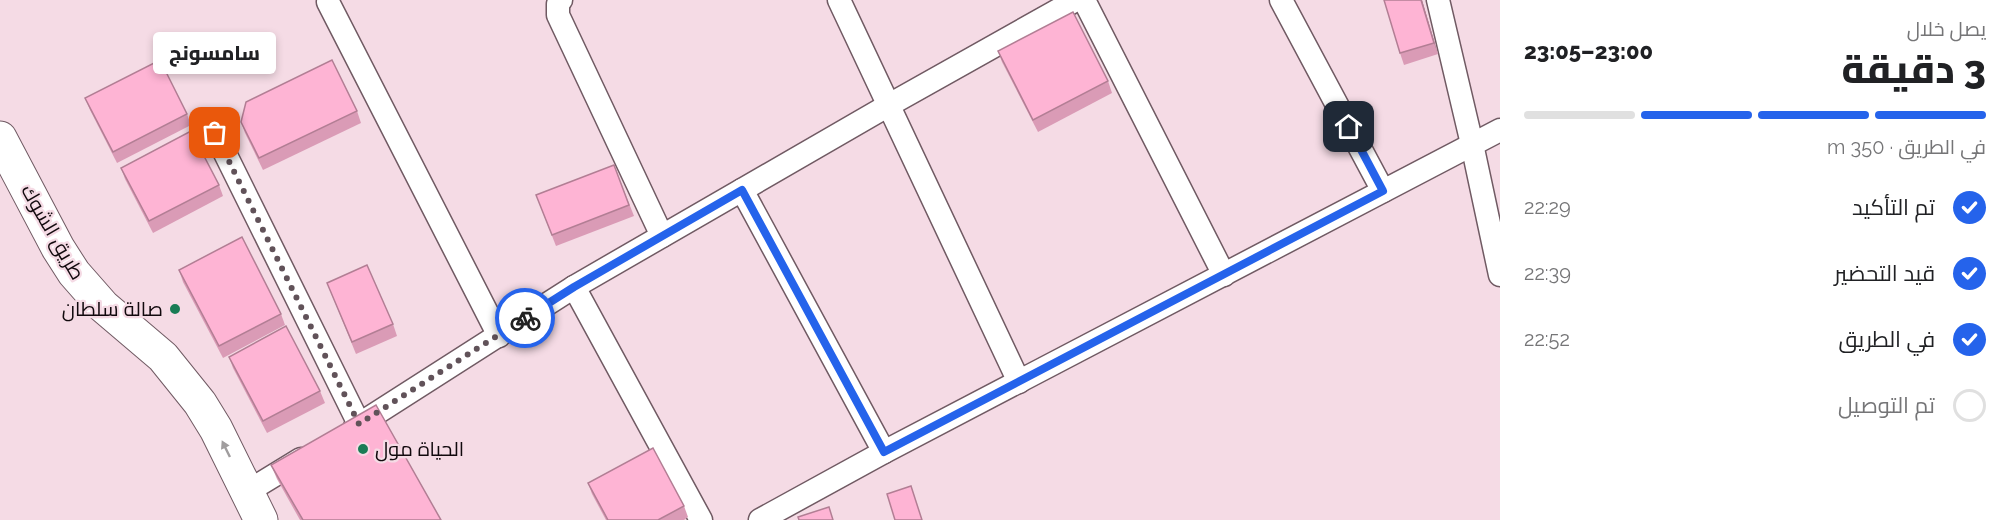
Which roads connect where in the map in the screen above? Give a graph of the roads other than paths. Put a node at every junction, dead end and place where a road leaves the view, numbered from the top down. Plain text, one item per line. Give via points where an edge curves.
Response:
1 (561, 0) edge
2 (1076, 0) edge
3 (1084, 0) edge
4 (1281, 0) edge
5 (1438, 0) edge
6 (842, 1) edge
7 (328, 2) dead end
8 (889, 105) junction
9 (1500, 130) edge
10 (215, 133) dead end
11 (0, 138) edge
12 (1472, 144) junction
13 (742, 190) junction
14 (1383, 191) junction
15 (662, 236) junction
16 (1224, 275) junction
17 (1500, 275) edge
18 (574, 287) junction
19 (499, 336) junction
20 (1019, 382) junction
21 (359, 424) junction
22 (338, 436) edge
23 (318, 449) edge
24 (884, 452) junction
25 (254, 506) edge
26 (701, 520) edge
27 (760, 520) edge

1 - 15 street via 558,15
2 - 8 street
3 - 16 street
4 - 14 street
5 - 12 street
6 - 8 street
7 - 19 street
8 - 13 street
8 - 20 street
9 - 12 street
10 - 21 street
25 -> 11 main road, طريق الشوك via 216,429 183,380 149,344 103,306 74,273
12 - 14 street
12 - 17 street
13 - 15 street
13 - 24 street
14 - 16 street
15 - 18 street
16 - 20 street
18 - 19 street
18 - 26 street
19 - 21 street
20 - 24 street
21 - 22 street
23 - 25 street
24 - 27 street

